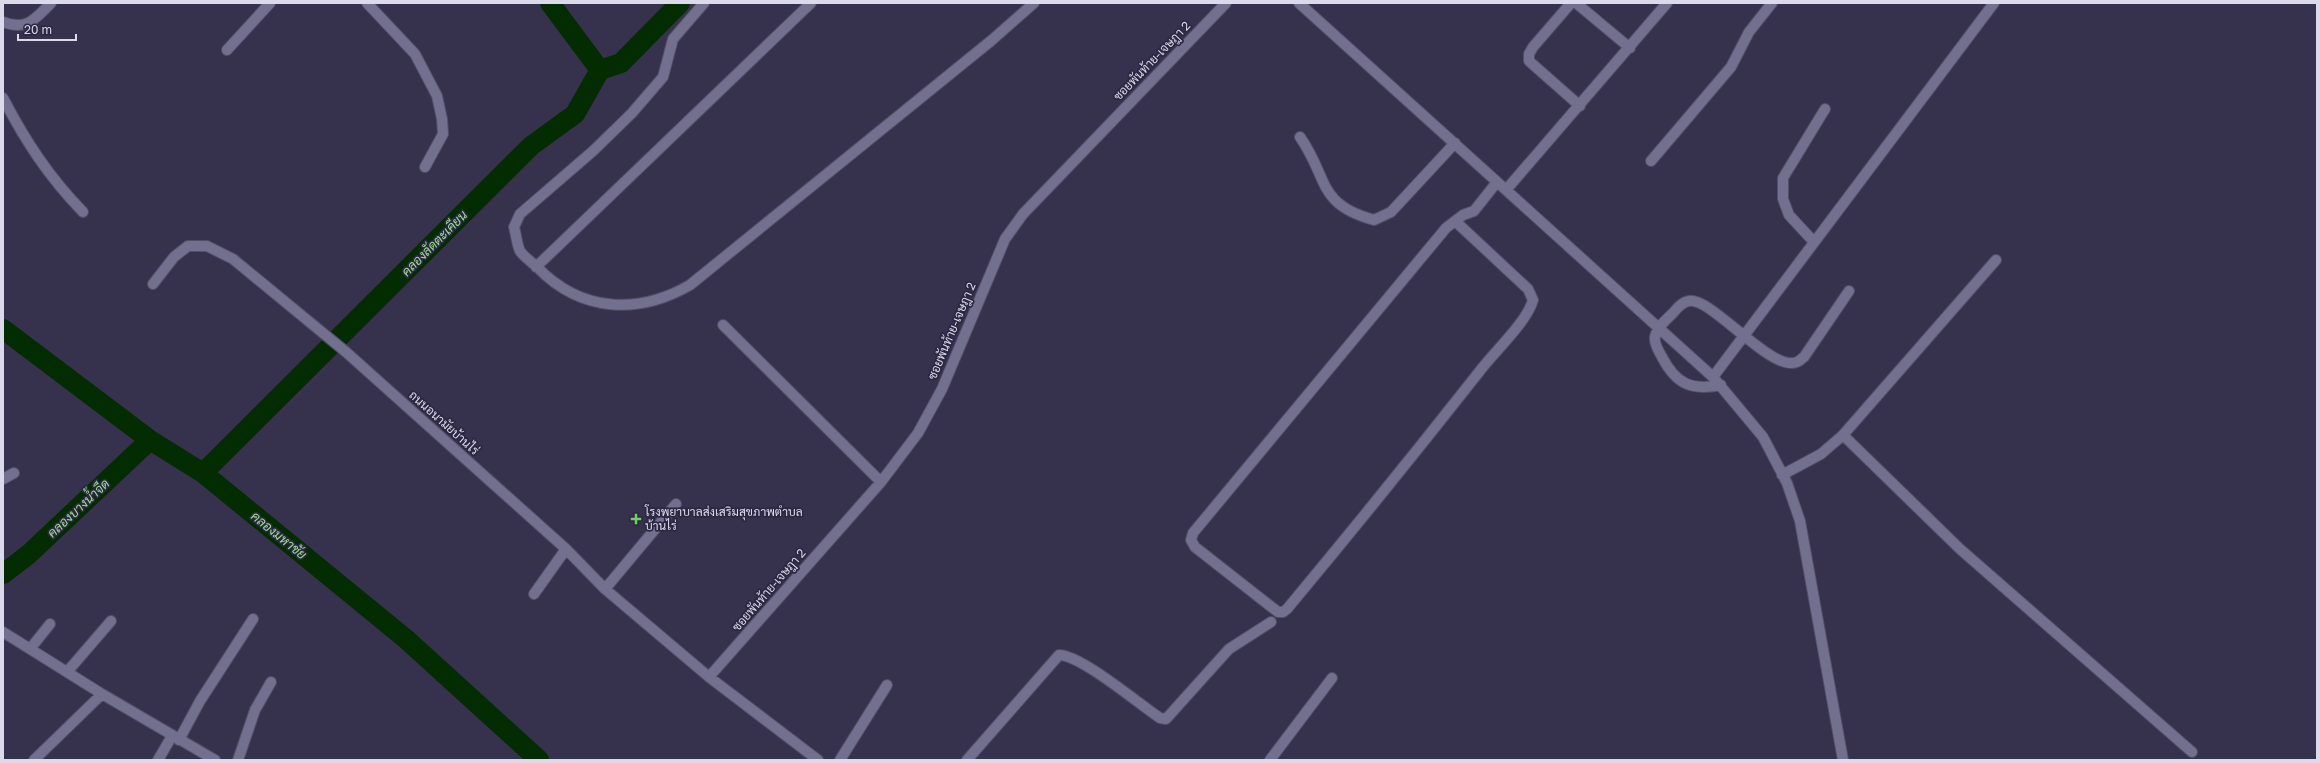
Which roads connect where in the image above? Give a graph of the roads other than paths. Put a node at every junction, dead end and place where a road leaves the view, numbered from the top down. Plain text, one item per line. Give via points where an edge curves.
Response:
1 (51, 3) edge
2 (270, 3) edge
3 (367, 3) edge
4 (704, 3) edge
5 (811, 3) edge
6 (1034, 3) edge
7 (1226, 3) edge
8 (1299, 3) edge
9 (1571, 3) edge
10 (1576, 3) edge
11 (1667, 3) edge
12 (1772, 3) edge
13 (1994, 3) edge
14 (3, 22) edge
15 (1630, 48) junction
16 (226, 50) dead end
17 (3, 98) edge
18 (1580, 106) junction
19 (1825, 109) dead end
20 (1300, 138) dead end
21 (1455, 143) junction
22 (1650, 161) dead end
23 (425, 167) dead end
24 (1497, 182) junction
25 (1506, 190) junction
26 (83, 212) dead end
27 (1455, 221) junction
28 (1814, 242) junction
29 (1996, 260) dead end
30 (536, 267) junction
31 (153, 284) dead end
32 (1849, 291) dead end
33 (723, 325) dead end
34 (1659, 327) junction
35 (1743, 336) junction
36 (1713, 377) junction
37 (1721, 384) junction
38 (1843, 435) junction
39 (14, 474) dead end
40 (1782, 475) junction
41 (3, 479) edge
42 (881, 482) junction
43 (676, 504) dead end
44 (566, 550) junction
45 (605, 589) junction
46 (534, 594) dead end
47 (253, 619) dead end
48 (111, 621) dead end
49 (1271, 622) dead end
50 (50, 624) dead end
51 (3, 632) edge
52 (30, 649) junction
53 (67, 672) junction
54 (709, 677) junction
55 (1332, 678) dead end
56 (271, 682) dead end
57 (887, 685) dead end
58 (102, 694) junction
59 (175, 738) junction
60 (2192, 752) dead end
61 (34, 760) edge
62 (158, 760) edge
63 (215, 760) edge
64 (238, 760) edge
65 (818, 760) edge
66 (840, 760) edge
67 (967, 760) edge
68 (1270, 760) edge
69 (1843, 760) edge

1 - 14 street via 24,25 15,26
2 - 16 street
3 - 23 street via 415,54 437,96 443,134
4 - 30 street via 673,39 663,77 632,113 593,151 520,214 514,227 520,251
5 - 30 street
6 - 30 street via 690,286 672,296 640,305 594,303 566,290
7 - 42 street, ซอยพันท้าย-เจษฎา 2 via 1023,214 1005,239 931,411 904,454
8 - 21 street
9 - 18 street via 1533,47 1529,61
10 - 15 street
11 - 15 street
12 - 22 street via 1749,32 1731,67
13 - 28 street
15 - 18 street
17 - 26 street via 40,163
18 - 25 street
19 - 28 street via 1783,178 1783,200 1789,215
20 - 21 street via 1314,159 1322,185 1332,198 1342,208 1374,220 1391,212
21 - 24 street
24 - 25 street
24 - 27 street via 1474,211
25 - 34 street
27 - 27 street via 1446,228 1193,533 1191,540 1195,547 1278,612 1287,609 1361,521 1530,311 1533,300 1528,289
28 - 35 street
29 - 38 street
31 - 44 street, ถนนอนามัยบ้านไร่ via 170,262 188,246 207,246 233,259 346,352
32 - 35 street via 1804,357 1797,362 1790,363 1778,359
33 - 42 street
34 - 35 street via 1681,305 1689,301 1699,301
34 - 36 street
34 - 37 street via 1655,338 1660,355 1679,382 1704,388
35 - 36 street
36 - 37 street
37 - 40 street via 1763,437
38 - 40 street via 1821,454
38 - 60 street via 1960,549
39 - 41 street
40 - 69 street via 1800,521
42 - 54 street, ซอยพันท้าย-เจษฎา 2
43 - 45 street
44 - 45 street, ถนนอนามัยบ้านไร่
44 - 46 street
45 - 54 street, ถนนอนามัยบ้านไร่
47 - 59 street
48 - 53 street
49 - 67 street via 1229,649 1166,719 1160,718 1067,655 1059,655
50 - 52 street
51 - 52 street
52 - 53 street
53 - 58 street
54 - 65 street, ถนนอนามัยบ้านไร่
55 - 68 street
56 - 64 street via 255,710
57 - 66 street
58 - 59 street
58 - 61 street
59 - 62 street
59 - 63 street

